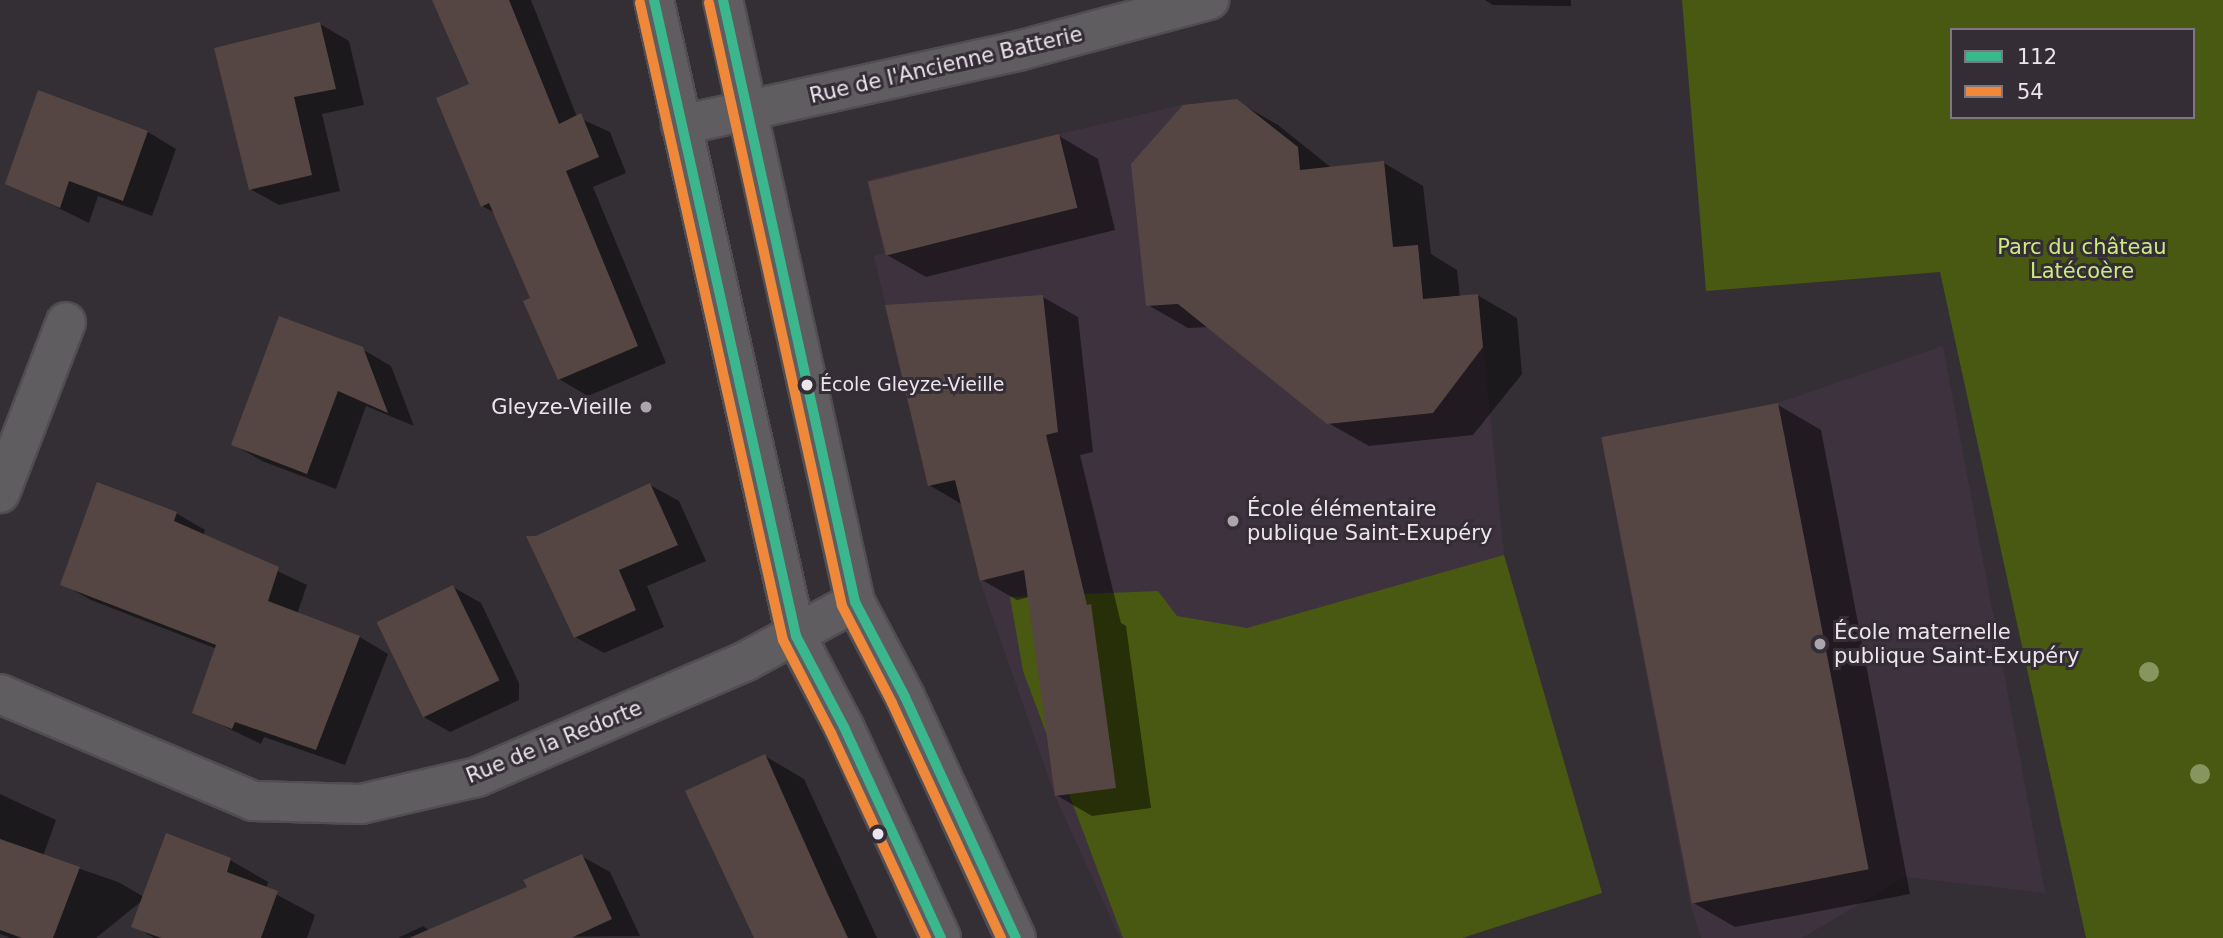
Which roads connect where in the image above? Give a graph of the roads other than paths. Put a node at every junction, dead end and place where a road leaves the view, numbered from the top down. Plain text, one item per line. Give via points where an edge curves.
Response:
1 (654, 0) edge
2 (723, 0) edge
3 (1209, 0) edge
4 (747, 111) junction
5 (681, 125) junction
6 (66, 322) dead end
7 (0, 493) edge
8 (855, 602) junction
9 (796, 636) junction
10 (0, 695) edge
11 (941, 938) edge
12 (1016, 938) edge

1 - 5 street
2 - 4 street
3 - 4 street, Rue de l'Ancienne Batterie via 1018,51
4 - 5 street, Rue de l'Ancienne Batterie
4 - 8 street
5 - 9 street
6 - 7 street
8 - 9 street, Rue de la Redorte
8 - 12 street via 905,697
9 - 10 street, Rue de la Redorte via 477,777 361,803 253,801
9 - 11 street via 844,727

